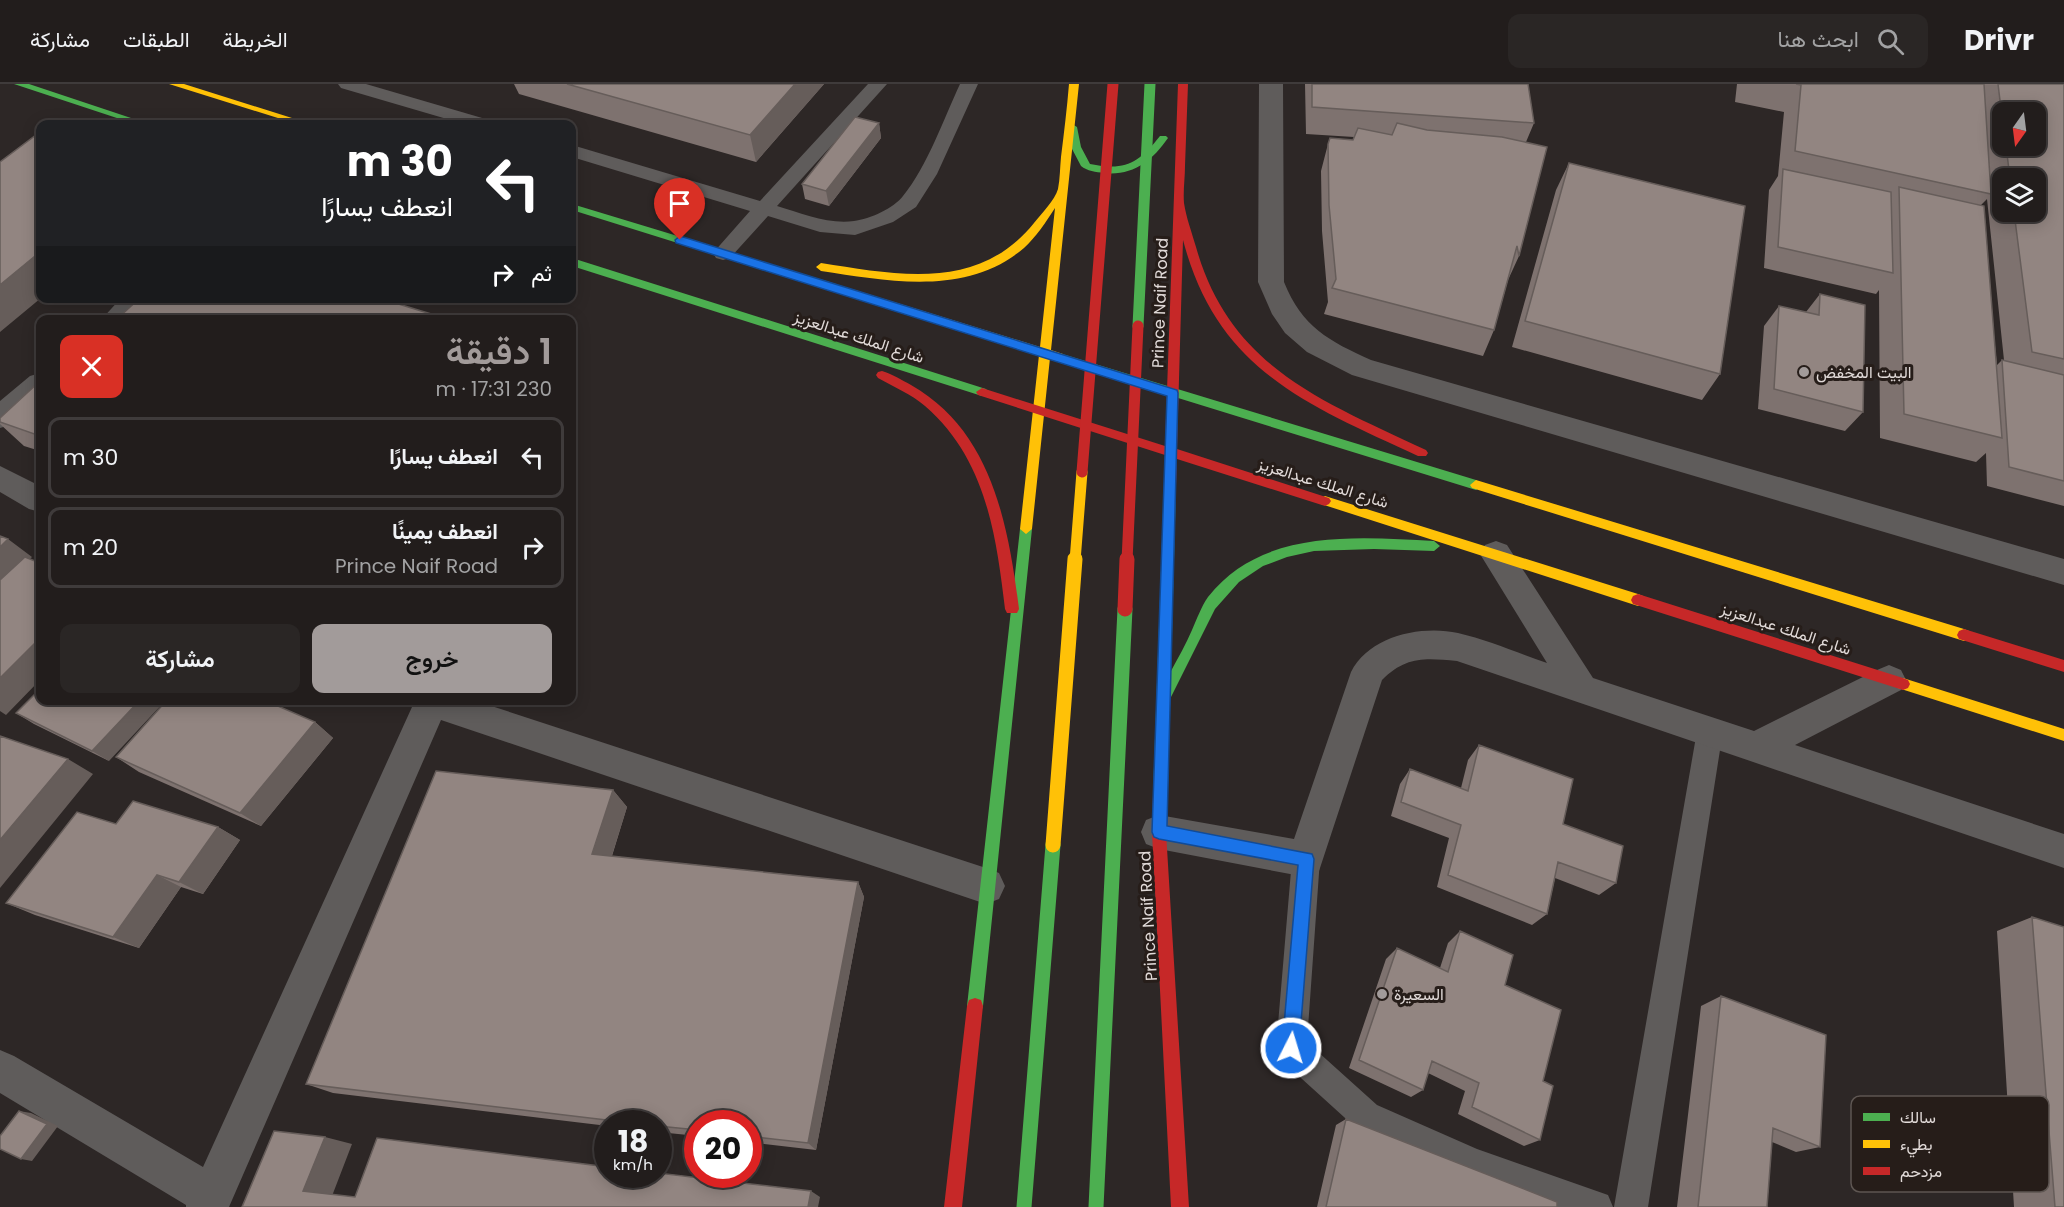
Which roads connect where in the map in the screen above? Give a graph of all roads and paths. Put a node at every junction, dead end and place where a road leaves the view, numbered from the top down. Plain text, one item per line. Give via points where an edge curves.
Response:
1 (19, 84) edge
2 (174, 84) edge
3 (347, 84) edge
4 (878, 84) edge
5 (969, 84) edge
6 (1074, 84) edge
7 (1113, 84) edge
8 (1150, 84) edge
9 (1183, 84) edge
10 (1271, 84) edge
11 (1181, 116) junction
12 (1069, 117) junction
13 (132, 120) edge
14 (293, 120) edge
15 (468, 120) edge
16 (576, 152) edge
17 (1062, 191) junction
18 (1180, 207) junction
19 (576, 208) edge
20 (764, 209) junction
21 (723, 253) junction
22 (576, 263) edge
23 (133, 303) edge
24 (120, 315) edge
25 (826, 343) junction
26 (1044, 353) junction
27 (36, 386) edge
28 (1173, 393) junction
29 (1038, 411) junction
30 (0, 417) edge
31 (1170, 453) junction
32 (0, 478) edge
33 (1504, 495) junction
34 (36, 498) edge
35 (1486, 550) junction
36 (2064, 572) edge
37 (1015, 628) junction
38 (2064, 666) edge
39 (1889, 680) junction
40 (1581, 688) junction
41 (1163, 699) junction
42 (428, 705) edge
43 (438, 705) edge
44 (1710, 731) junction
45 (2064, 735) edge
46 (1756, 747) junction
47 (1159, 832) junction
48 (2064, 851) edge
49 (1306, 859) junction
50 (986, 886) junction
51 (0, 1070) edge
52 (209, 1202) edge
53 (953, 1207) edge
54 (1024, 1207) edge
55 (1096, 1207) edge
56 (1180, 1207) edge
57 (1596, 1207) edge
58 (1631, 1207) edge

1 - 13 main road
2 - 14 main road
3 - 15 lane
4 - 20 lane
5 - 20 lane via 927,174 909,202 886,218 855,228 820,225
6 - 12 main road
7 - 54 main road, bridge
8 - 55 main road, bridge
9 - 11 main road, Prince Naif Road
10 - 36 street via 1271,282 1279,306 1296,328 1323,350 1362,368
11 - 12 main road via 1152,155 1137,168 1119,171 1086,166 1076,147
11 - 18 main road, Prince Naif Road
12 - 17 main road
16 - 20 lane
17 - 21 main road via 1014,250 972,273 937,280
17 - 26 main road
18 - 28 main road, Prince Naif Road
18 - 33 main road via 1200,279 1214,309 1252,354 1303,394
19 - 21 main road
20 - 21 lane
21 - 26 main road
22 - 25 main road, شارع الملك عبدالعزيز
23 - 24 street
25 - 29 main road, شارع الملك عبدالعزيز
25 - 37 main road via 928,402 972,450 988,480 1000,517
26 - 28 main road
26 - 29 main road
27 - 30 street
28 - 31 main road, Prince Naif Road
28 - 33 main road
29 - 31 main road, شارع الملك عبدالعزيز
29 - 37 main road
31 - 35 main road, شارع الملك عبدالعزيز
31 - 41 main road, Prince Naif Road
32 - 34 street
33 - 38 main road
35 - 39 main road, شارع الملك عبدالعزيز
35 - 40 street
35 - 41 main road via 1317,543 1282,549 1257,560 1214,601
37 - 50 main road
39 - 45 main road, شارع الملك عبدالعزيز
39 - 46 street
40 - 44 street
40 - 49 street via 1457,647 1429,644 1403,648 1382,657 1368,672
41 - 47 main road, Prince Naif Road
42 - 52 street
43 - 50 street
44 - 46 street
44 - 58 lane
46 - 48 street
47 - 49 street
47 - 56 main road, Prince Naif Road
49 - 57 lane via 1291,1048 1366,1116 1474,1164
50 - 53 main road
51 - 52 street

